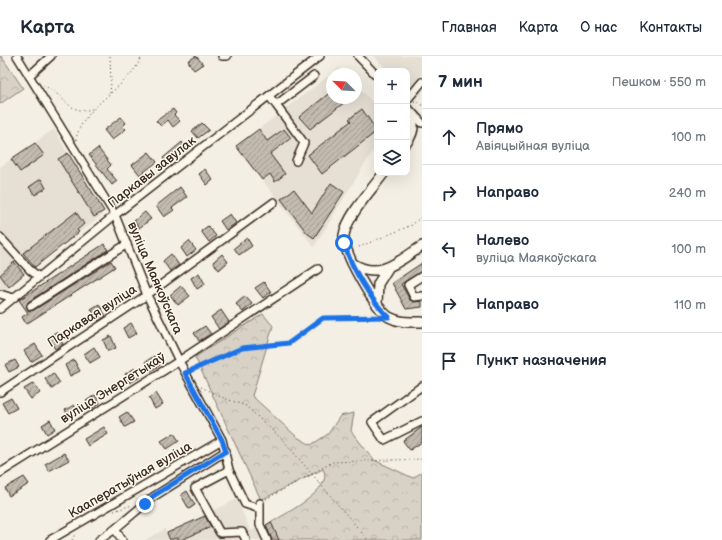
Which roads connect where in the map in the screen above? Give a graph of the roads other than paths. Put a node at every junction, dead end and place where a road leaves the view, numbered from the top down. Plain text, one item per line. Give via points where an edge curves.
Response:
1 (17, 56) edge
2 (51, 56) edge
3 (222, 56) edge
4 (226, 56) edge
5 (320, 56) edge
6 (358, 56) edge
7 (374, 73) edge
8 (29, 76) junction
9 (314, 76) dead end
10 (422, 82) edge
11 (269, 96) junction
12 (410, 96) edge
13 (276, 105) junction
14 (410, 111) edge
15 (410, 115) edge
16 (422, 123) edge
17 (410, 138) edge
18 (296, 160) dead end
19 (382, 176) edge
20 (274, 202) dead end
21 (115, 215) junction
22 (0, 237) edge
23 (127, 244) junction
24 (422, 246) edge
25 (350, 262) junction
26 (388, 268) junction
27 (318, 270) dead end
28 (422, 276) edge
29 (39, 277) junction
30 (0, 294) edge
31 (147, 295) junction
32 (422, 296) edge
33 (13, 298) junction
34 (377, 305) junction
35 (31, 306) dead end
36 (0, 309) edge
37 (422, 322) edge
38 (178, 361) junction
39 (422, 386) edge
40 (0, 392) edge
41 (422, 421) edge
42 (222, 440) junction
43 (226, 451) junction
44 (229, 470) junction
45 (0, 473) edge
46 (115, 529) junction
47 (50, 540) edge
48 (99, 540) edge
49 (122, 540) edge
50 (246, 540) edge
51 (267, 540) edge

1 - 8 street, вуліца Маякоўскага
2 - 8 street
3 - 4 street
5 - 11 street, Паркавы завулак
6 - 7 street
8 - 21 street, вуліца Маякоўскага
9 - 13 street
10 - 12 street
11 - 13 street
11 - 21 street, Паркавы завулак
13 - 18 street via 304,143
14 - 16 street
15 - 17 main road via 414,124
19 - 25 main road via 347,225 344,243
20 - 31 street, Паркавая вуліца
21 - 23 street, вуліца Маякоўскага
21 - 29 street, Паркавы завулак
22 - 29 street
23 - 31 street, вуліца Маякоўскага
23 - 35 street
24 - 26 main road
25 - 26 main road via 368,271
25 - 34 main road
26 - 34 main road via 378,284
27 - 38 street, вуліца Энергетыкаў
28 - 32 street via 408,285 414,297
29 - 33 street, Паркавы завулак
30 - 33 street
31 - 38 street, вуліца Маякоўскага
31 - 40 street, Паркавая вуліца
33 - 36 street, Паркавы завулак
34 - 37 main road via 389,317 401,322
38 - 42 street, вуліца Маякоўскага
38 - 45 street, вуліца Энергетыкаў
39 - 41 street via 372,422 384,440
42 - 43 street, вуліца Маякоўскага
42 - 47 street, Кааператыўная вуліца
43 - 44 street, вуліца Маякоўскага
43 - 46 street via 153,496
44 - 50 street via 195,488 220,533 242,532
44 - 51 street, вуліца Маякоўскага via 244,504 260,506 260,525
46 - 48 street
46 - 49 street

